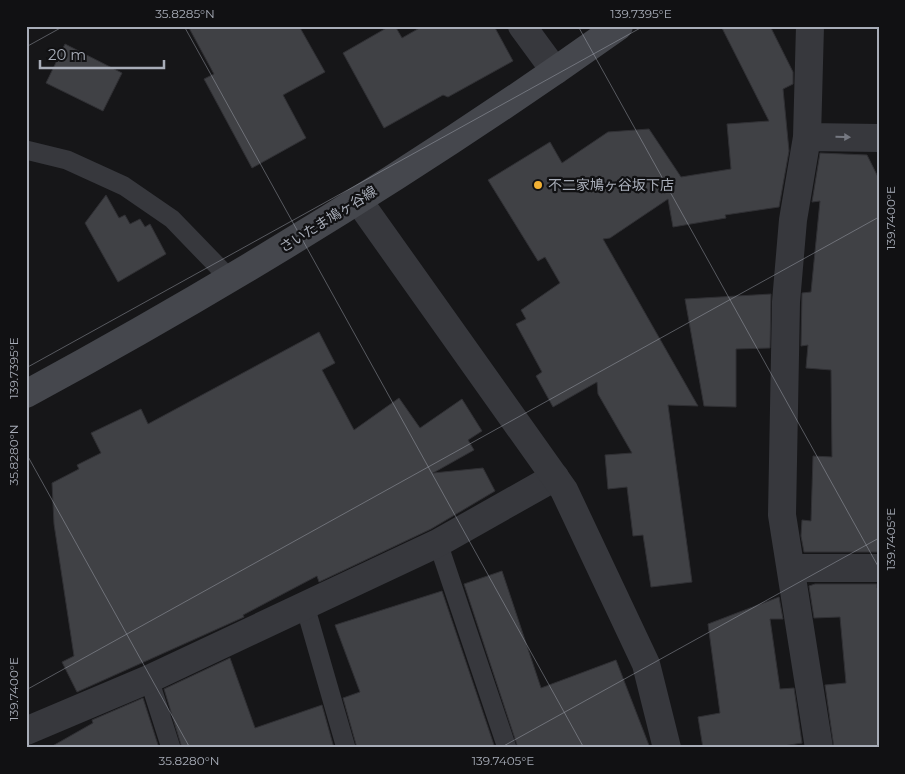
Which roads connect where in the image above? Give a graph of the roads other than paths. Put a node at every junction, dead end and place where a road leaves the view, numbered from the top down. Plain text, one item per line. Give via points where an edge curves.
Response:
1 (522, 26) edge
2 (619, 26) edge
3 (810, 26) edge
4 (555, 71) junction
5 (807, 137) junction
6 (879, 138) edge
7 (26, 150) edge
8 (358, 200) junction
9 (230, 279) junction
10 (26, 394) edge
11 (555, 477) junction
12 (438, 543) junction
13 (791, 568) junction
14 (879, 568) edge
15 (305, 606) junction
16 (149, 679) junction
17 (26, 731) edge
18 (171, 748) edge
19 (346, 748) edge
20 (507, 748) edge
21 (667, 748) edge
22 (820, 748) edge

1 - 4 street
2 - 4 main road, さいたま鳩ヶ谷線
3 - 5 street
4 - 8 main road, さいたま鳩ヶ谷線
5 -> 6 street
5 - 13 street via 793,220 786,302 782,515
7 - 9 lane via 67,160 124,186 172,220
8 - 9 main road, さいたま鳩ヶ谷線
8 - 11 street
9 - 10 main road, さいたま鳩ヶ谷線
11 - 12 street
11 - 21 street via 646,664
12 - 15 street
12 - 20 lane
13 - 14 street
13 - 22 street
15 - 16 street
15 - 19 lane
16 - 17 street
16 - 18 lane

